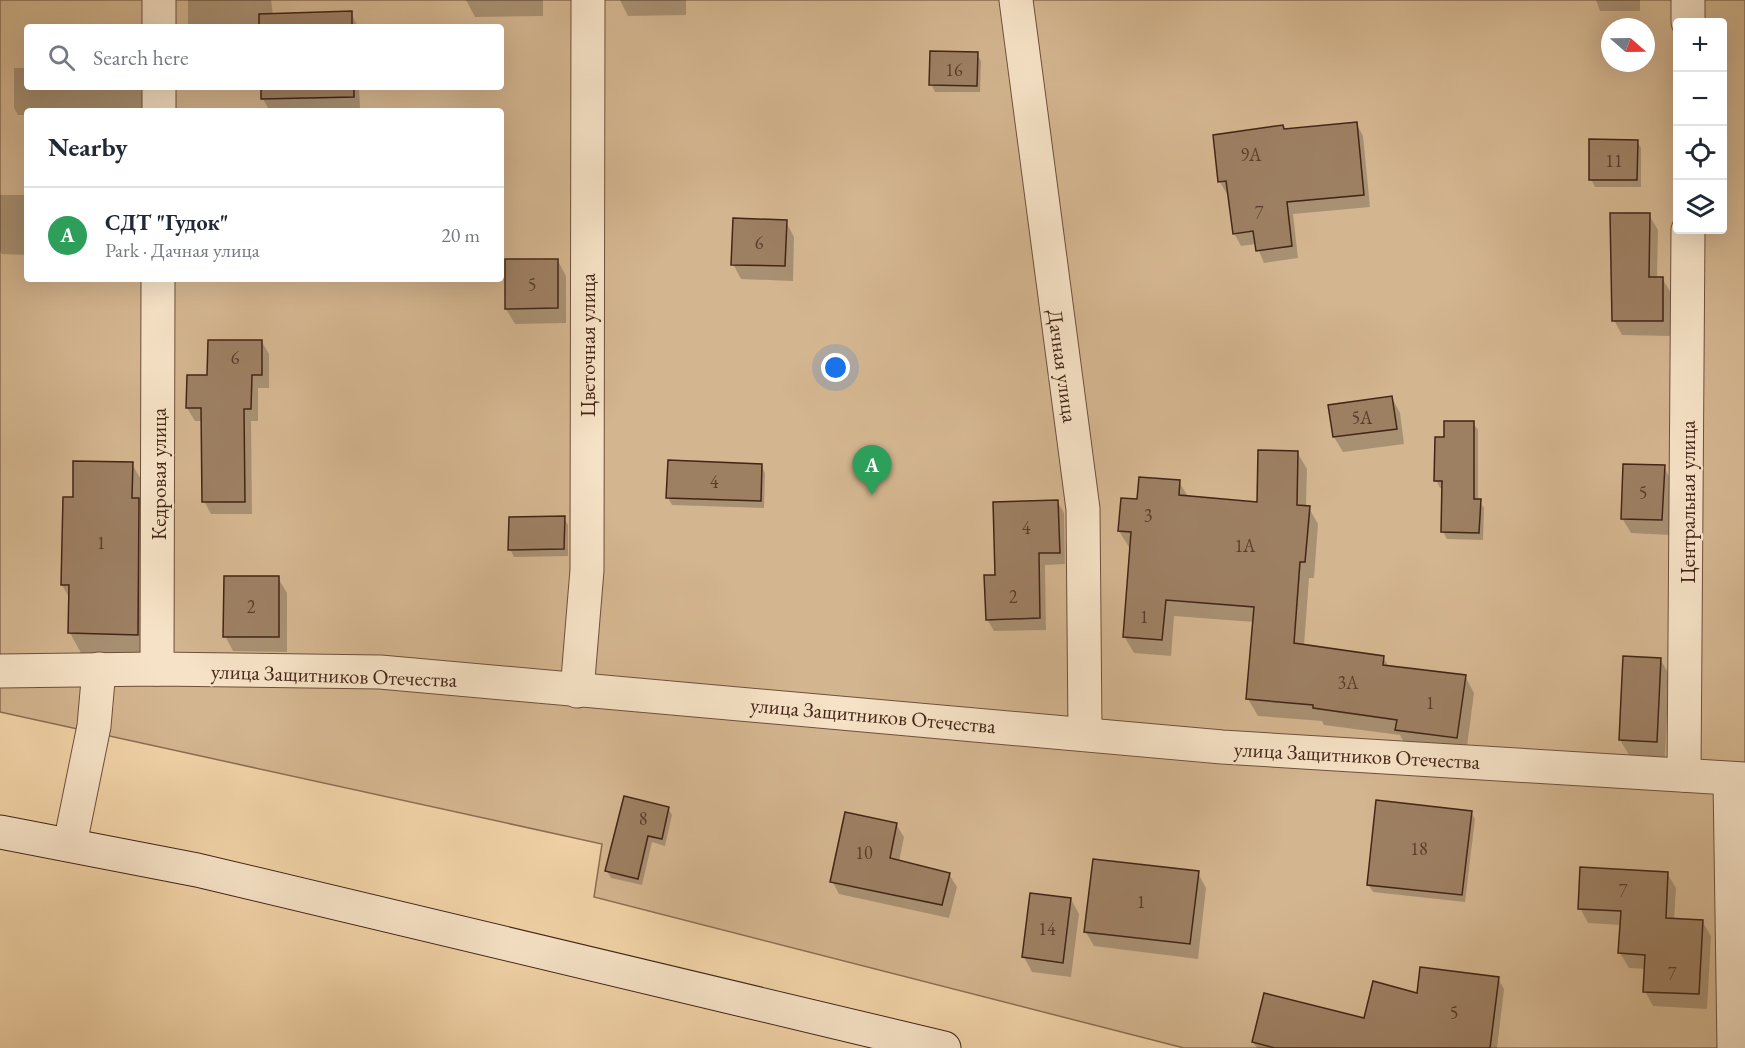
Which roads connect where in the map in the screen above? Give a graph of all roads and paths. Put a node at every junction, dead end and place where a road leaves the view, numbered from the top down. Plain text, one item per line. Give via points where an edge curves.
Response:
1 (159, 0) edge
2 (588, 0) edge
3 (1016, 0) edge
4 (1688, 0) edge
5 (1688, 18) edge
6 (159, 24) edge
7 (159, 90) edge
8 (159, 108) edge
9 (1688, 234) edge
10 (158, 282) edge
11 (99, 669) junction
12 (157, 669) junction
13 (0, 670) edge
14 (577, 690) junction
15 (1085, 733) junction
16 (1684, 775) junction
17 (1737, 779) edge
18 (0, 832) edge
19 (70, 844) junction
20 (935, 1047) edge
21 (1734, 1048) edge

1 - 6 street
2 - 14 street, Цветочная улица via 587,570
3 - 15 street, Дачная улица via 1083,509
4 - 5 street
7 - 8 street
9 - 16 street, Центральная улица
10 - 12 street, Кедровая улица
11 - 12 street, улица Защитников Отечества
11 - 13 street, улица Защитников Отечества
11 - 19 street via 94,726
12 - 14 street, улица Защитников Отечества via 380,672
14 - 15 street, улица Защитников Отечества
15 - 16 street, улица Защитников Отечества via 1354,757
16 - 17 street, улица Защитников Отечества
17 - 21 street
18 - 19 street
19 - 20 street via 208,873

